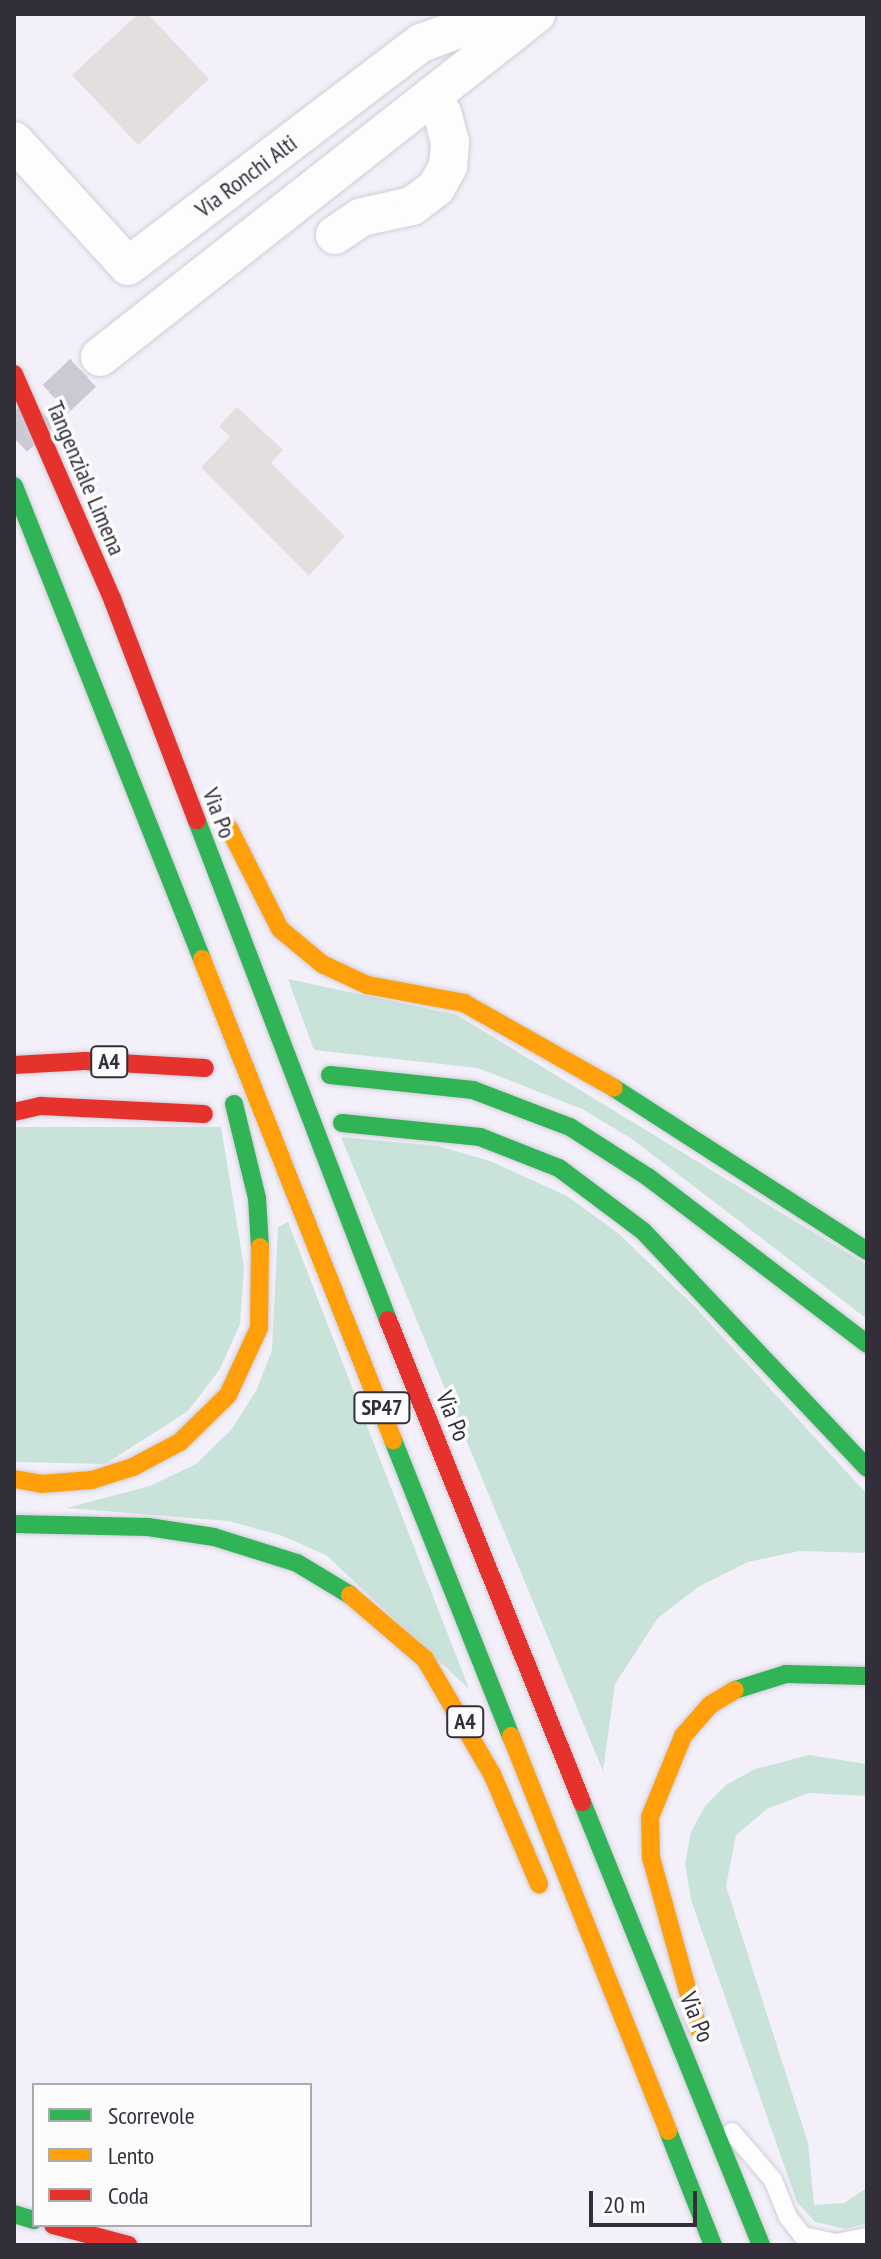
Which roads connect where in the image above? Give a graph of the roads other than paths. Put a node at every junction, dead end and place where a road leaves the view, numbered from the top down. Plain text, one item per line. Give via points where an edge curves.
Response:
1 (523, 24) edge
2 (430, 98) junction
3 (14, 141) edge
4 (335, 235) dead end
5 (100, 357) tunnel mouth
6 (14, 374) edge
7 (14, 486) edge
8 (113, 601) junction
9 (164, 675) dead end
10 (220, 806) dead end
11 (199, 954) junction
12 (14, 1065) edge
13 (205, 1068) dead end
14 (330, 1075) dead end
15 (14, 1112) edge
16 (204, 1114) dead end
17 (342, 1123) dead end
18 (867, 1251) edge
19 (867, 1344) edge
20 (867, 1468) edge
21 (14, 1479) edge
22 (14, 1524) edge
23 (867, 1676) edge
24 (545, 1899) dead end
25 (629, 2088) dead end
26 (706, 2102) junction
27 (692, 2194) junction
28 (60, 2227) edge
29 (867, 2237) edge
30 (128, 2245) edge
31 (713, 2245) edge
32 (761, 2245) edge

1 - 2 street, Via Ronchi Alti
1 - 3 street, Via Ronchi Alti via 484,20 421,43 128,266
2 - 4 street via 442,113 450,142 448,166 436,188 412,206 362,217
2 - 5 street, Via Ronchi Alti
6 - 8 highway, Tangenziale Limena
7 - 11 highway, SP47
8 - 9 highway
8 - 26 highway, Via Po / SP47 via 395,1337
10 - 18 highway via 251,879 280,929 322,964 367,985 464,1003 505,1024 595,1075
11 - 21 highway via 202,990 257,1198 263,1291 259,1328 228,1395 180,1442 133,1467 92,1480 41,1484
11 - 27 highway, SP47
12 - 13 highway, A4 via 85,1061
14 - 19 highway via 473,1090 570,1127 648,1177
15 - 16 highway via 41,1106
17 - 20 highway via 480,1137 559,1168 643,1231
22 - 24 highway, A4 via 148,1527 214,1537 297,1563 369,1606 425,1659 446,1692 492,1774
23 - 26 highway via 786,1674 741,1686 710,1705 683,1736 660,1785 650,1817 651,1857 698,2021
25 - 27 highway
26 - 29 lane via 773,2180 788,2217 803,2236 836,2243
26 - 32 highway, Via Po / SP47
27 - 31 highway, SP47
28 - 30 highway

